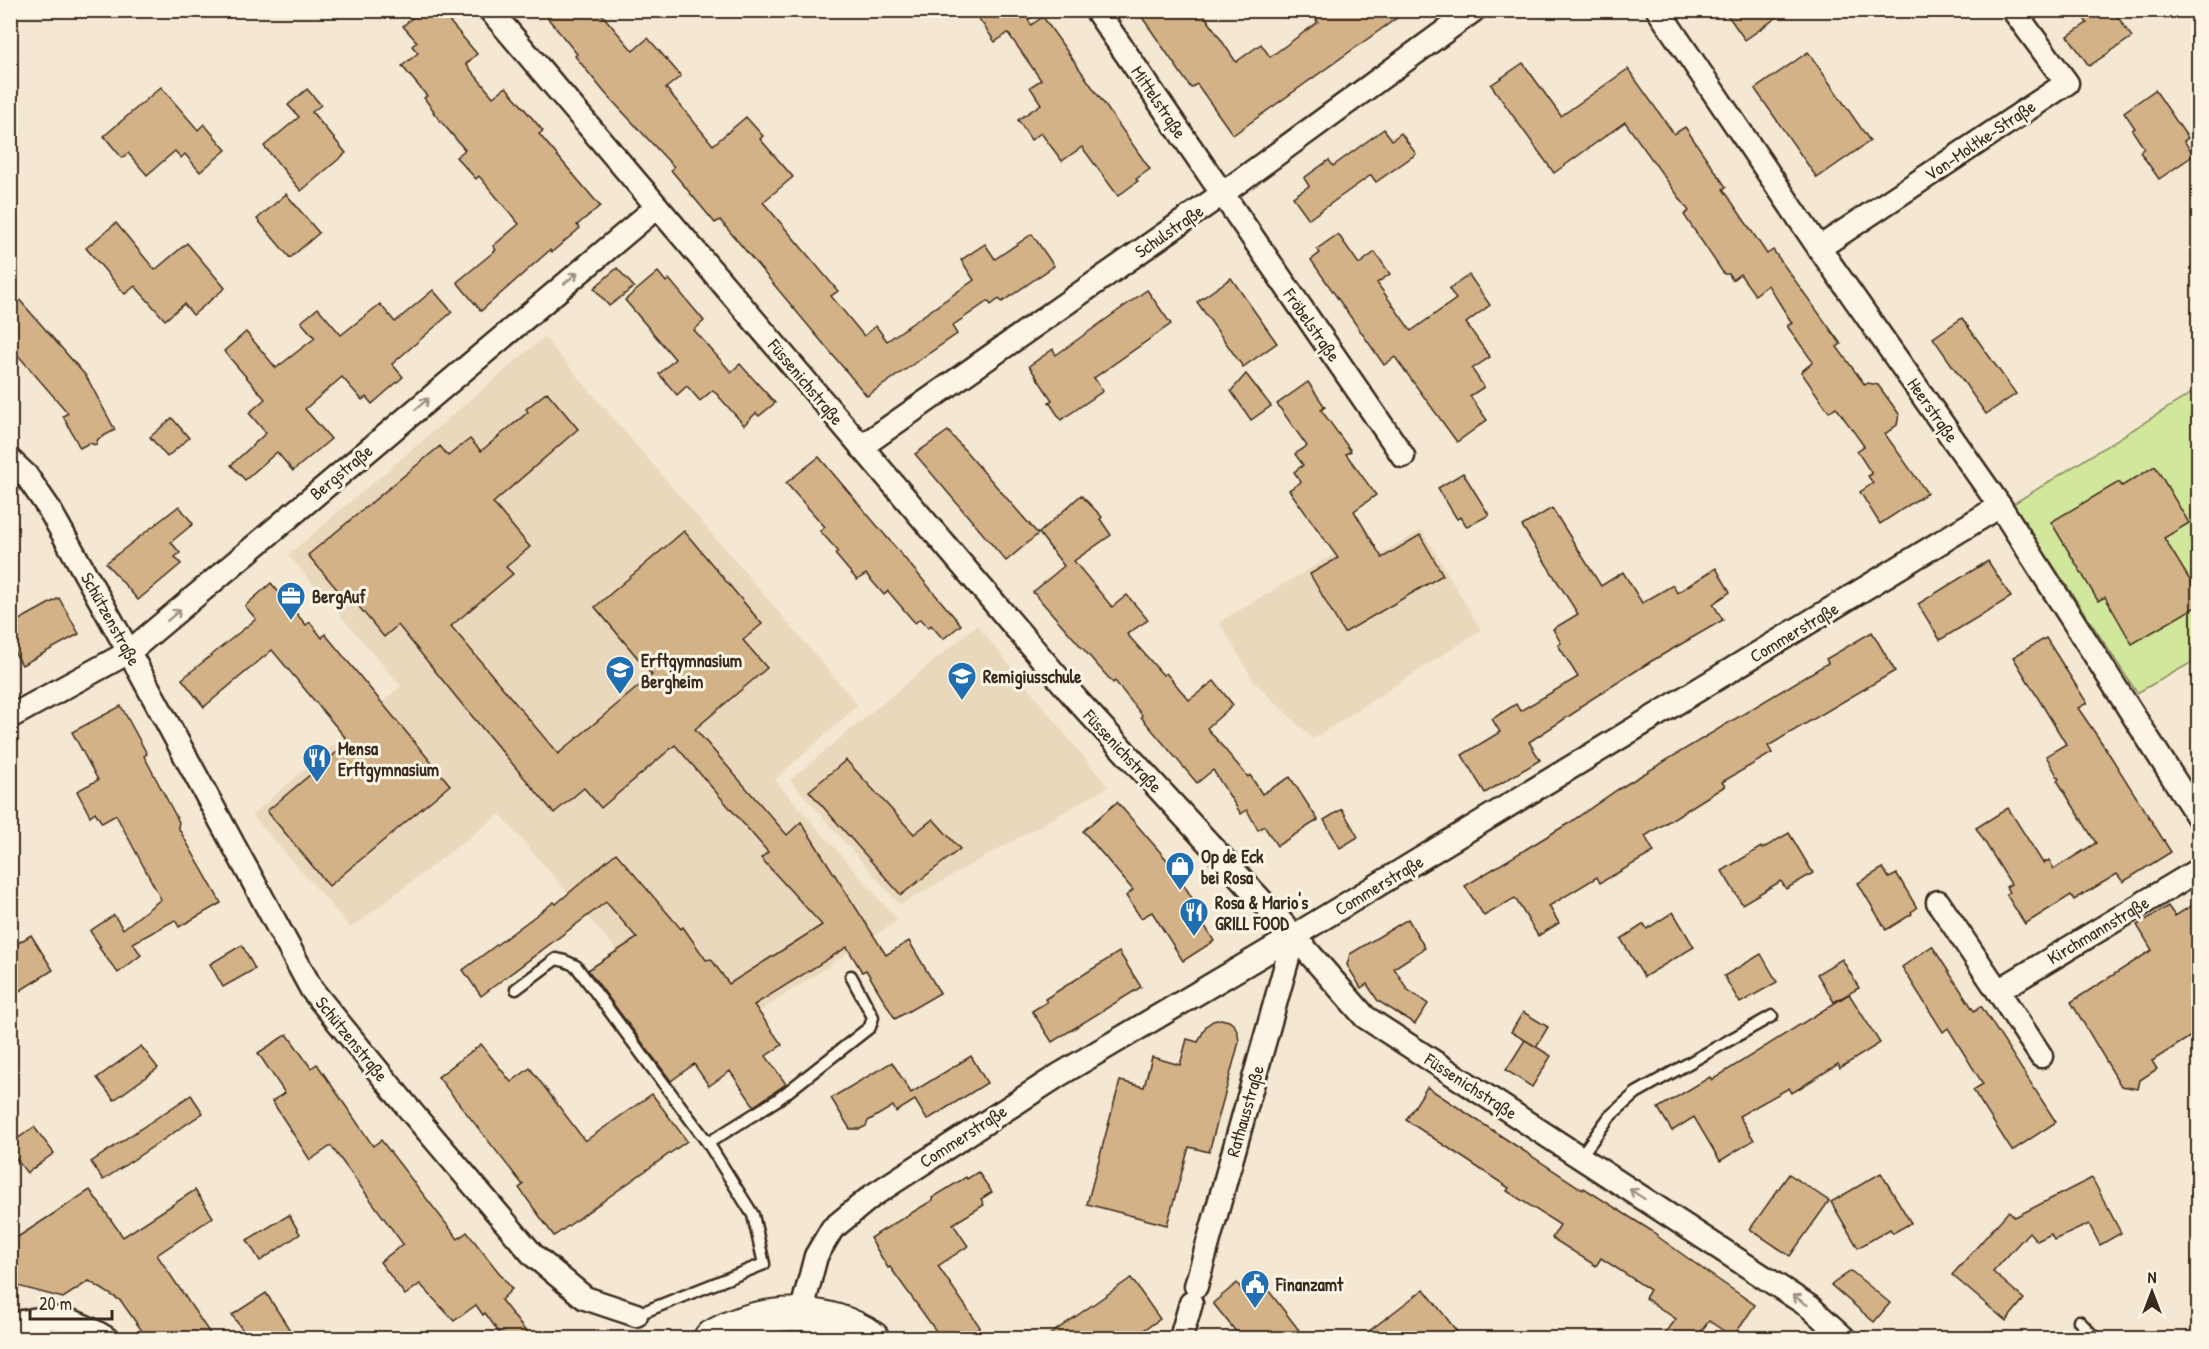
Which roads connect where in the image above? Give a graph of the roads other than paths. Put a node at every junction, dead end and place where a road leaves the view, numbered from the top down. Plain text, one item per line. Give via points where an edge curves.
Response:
1 (490, 10) edge
2 (1096, 10) edge
3 (1474, 10) edge
4 (1658, 10) edge
5 (2013, 10) edge
6 (1222, 194) junction
7 (657, 207) junction
8 (1819, 248) junction
9 (861, 447) junction
10 (1403, 456) dead end
11 (10, 460) edge
12 (2000, 506) junction
13 (129, 652) junction
14 (10, 717) edge
15 (2199, 817) edge
16 (2199, 870) edge
17 (1938, 902) dead end
18 (1294, 936) junction
19 (850, 976) dead end
20 (516, 989) dead end
21 (1998, 991) junction
22 (1772, 1016) dead end
23 (2041, 1056) dead end
24 (708, 1143) junction
25 (1580, 1157) junction
26 (801, 1314) junction
27 (636, 1315) joint
28 (2079, 1321) dead end
29 (10, 1325) edge
30 (10, 1333) edge
31 (19, 1338) edge
32 (106, 1338) edge
33 (710, 1338) edge
34 (873, 1338) edge
35 (1181, 1338) edge
36 (1844, 1338) edge
37 (2095, 1338) edge

1 - 7 street, Füssenichstraße
2 - 6 street, Mittelstraße
3 - 6 street, Schulstraße
4 - 8 street, Heerstraße
5 - 8 street, Von-Moltke-Straße via 2067,83
6 - 9 street, Schulstraße
6 - 10 street, Fröbelstraße
7 - 9 street, Füssenichstraße
13 -> 7 street, Bergstraße
8 - 12 street, Heerstraße
9 - 18 street, Füssenichstraße via 1077,700
11 - 13 street, Schützenstraße via 26,475 48,507
12 - 15 street, Heerstraße
12 - 18 street, Commerstraße
13 - 14 street, Bergstraße
13 - 27 street, Schützenstraße via 312,990 533,1255 585,1298
16 - 21 street, Kirchmannstraße
17 - 21 street
18 - 25 street, Füssenichstraße via 1365,1017
18 - 26 street, Commerstraße via 1059,1075 872,1196 832,1229 814,1263
18 - 35 street, Rathausstraße
19 - 24 lane via 873,1017 870,1027 777,1100
20 - 24 lane via 556,959 576,966
21 - 23 street
22 - 25 lane via 1636,1093 1610,1116
24 - 27 lane, Schützenstraße via 753,1215 764,1264
36 -> 25 street, Füssenichstraße via 1810,1307
26 - 33 main road via 746,1321
26 - 34 main road via 835,1321
28 - 37 lane
29 - 32 street via 39,1317 55,1318 73,1321
30 - 31 main road

